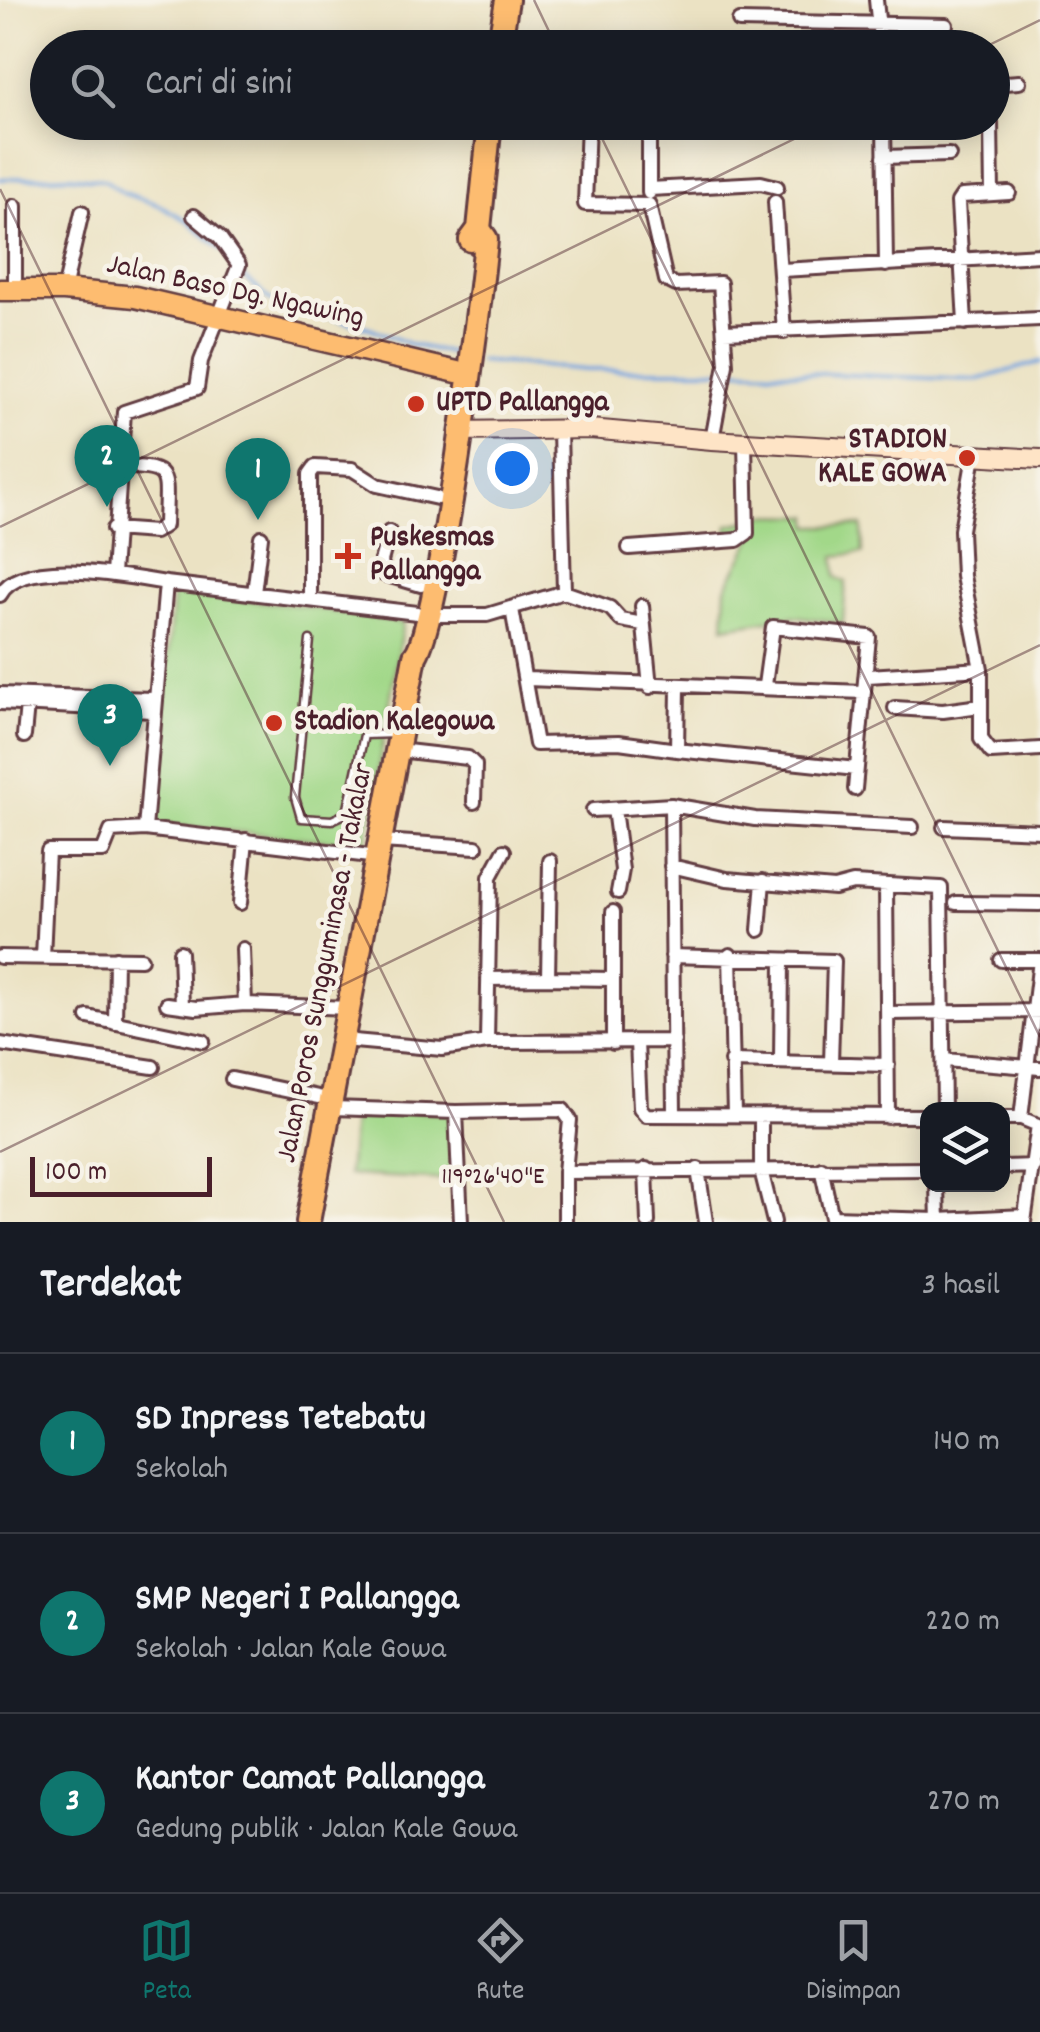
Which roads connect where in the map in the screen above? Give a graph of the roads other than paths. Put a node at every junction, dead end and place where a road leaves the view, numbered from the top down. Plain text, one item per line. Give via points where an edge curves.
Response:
1 (508, 0) edge
2 (876, 0) edge
3 (740, 21) dead end
4 (879, 25) junction
5 (946, 25) dead end
6 (502, 30) edge
7 (879, 30) edge
8 (1019, 82) dead end
9 (1010, 83) edge
10 (488, 140) edge
11 (587, 140) edge
12 (649, 140) edge
13 (884, 140) edge
14 (991, 140) edge
15 (948, 155) dead end
16 (884, 157) junction
17 (777, 187) dead end
18 (650, 188) junction
19 (1009, 193) dead end
20 (992, 194) junction
21 (776, 202) dead end
22 (649, 205) junction
23 (16, 206) dead end
24 (82, 212) dead end
25 (194, 216) dead end
26 (1040, 256) edge
27 (959, 261) junction
28 (886, 265) junction
29 (782, 270) junction
30 (8, 290) edge
31 (64, 290) junction
32 (216, 318) junction
33 (1040, 319) edge
34 (965, 323) junction
35 (724, 332) junction
36 (784, 332) junction
37 (464, 360) junction
38 (560, 430) junction
39 (459, 431) junction
40 (712, 440) junction
41 (745, 442) junction
42 (974, 456) junction
43 (1040, 458) edge
44 (118, 467) junction
45 (437, 498) junction
46 (114, 529) junction
47 (389, 532) dead end
48 (260, 537) dead end
49 (629, 548) dead end
50 (113, 574) junction
51 (166, 583) junction
52 (422, 586) junction
53 (564, 592) junction
54 (254, 593) junction
55 (0, 595) edge
56 (310, 598) junction
57 (642, 606) dead end
58 (512, 609) junction
59 (423, 614) junction
60 (643, 624) junction
61 (310, 640) dead end
62 (981, 669) junction
63 (868, 676) junction
64 (526, 679) junction
65 (765, 685) junction
66 (650, 687) junction
67 (678, 688) junction
68 (863, 692) junction
69 (0, 694) edge
70 (97, 703) junction
71 (0, 704) edge
72 (27, 705) junction
73 (152, 705) junction
74 (980, 706) junction
75 (895, 708) dead end
76 (24, 736) dead end
77 (400, 742) junction
78 (1040, 749) edge
79 (677, 750) junction
80 (856, 768) junction
81 (855, 789) dead end
82 (474, 802) dead end
83 (671, 805) junction
84 (614, 808) junction
85 (593, 810) dead end
86 (912, 827) dead end
87 (944, 827) dead end
88 (144, 830) junction
89 (1040, 831) edge
90 (246, 840) junction
91 (476, 846) dead end
92 (379, 849) junction
93 (504, 852) dead end
94 (550, 862) dead end
95 (671, 866) junction
96 (763, 881) junction
97 (886, 885) junction
98 (618, 892) dead end
99 (240, 903) dead end
100 (956, 903) dead end
101 (1040, 904) edge
102 (613, 912) dead end
103 (759, 930) dead end
104 (243, 949) dead end
105 (180, 952) dead end
106 (730, 955) junction
107 (672, 956) junction
108 (0, 957) edge
109 (43, 957) junction
110 (116, 958) junction
111 (141, 958) dead end
112 (782, 960) junction
113 (1001, 960) dead end
114 (1040, 960) edge
115 (548, 978) junction
116 (488, 979) junction
117 (612, 979) junction
118 (244, 1004) junction
119 (350, 1008) junction
120 (1037, 1010) edge
121 (944, 1011) junction
122 (888, 1012) junction
123 (88, 1017) dead end
124 (115, 1023) junction
125 (343, 1040) junction
126 (204, 1041) dead end
127 (674, 1041) junction
128 (486, 1042) junction
129 (637, 1042) junction
130 (613, 1043) junction
131 (0, 1044) edge
132 (945, 1060) junction
133 (781, 1061) junction
134 (732, 1062) junction
135 (831, 1064) junction
136 (888, 1064) junction
137 (153, 1067) dead end
138 (1034, 1067) edge
139 (232, 1079) dead end
140 (944, 1102) edge
141 (332, 1104) junction
142 (456, 1112) junction
143 (734, 1114) junction
144 (674, 1115) junction
145 (761, 1116) junction
146 (920, 1116) edge
147 (888, 1117) junction
148 (1010, 1118) edge
149 (1021, 1118) junction
150 (1039, 1125) edge
151 (1034, 1166) junction
152 (1010, 1167) edge
153 (698, 1168) junction
154 (821, 1168) junction
155 (920, 1169) edge
156 (646, 1170) junction
157 (761, 1170) junction
158 (564, 1172) junction
159 (1035, 1185) edge
160 (937, 1192) edge
161 (1025, 1219) edge
162 (832, 1220) edge
163 (938, 1221) edge
164 (308, 1222) edge
165 (461, 1222) edge
166 (565, 1222) edge
167 (648, 1222) edge
168 (706, 1222) edge
169 (774, 1222) edge

1 - 6 highway
2 - 4 street
3 - 4 street
4 - 5 street
4 - 7 street
8 - 9 street
10 - 37 highway via 479,229 471,236
11 - 22 street via 585,204
12 - 18 street
13 - 16 street
14 - 20 street
15 - 16 street
16 - 28 street
17 - 18 street via 761,182
18 - 22 street
19 - 20 street
20 - 27 street via 960,198
21 - 29 street
22 - 35 street via 665,277 676,285 720,283
23 - 30 street
24 - 31 street
25 - 32 street via 229,248 236,272
26 - 27 street
27 - 28 street
27 - 34 street
28 - 29 street
29 - 36 street
30 - 31 main road, Jalan Baso Dg. Ngawing
31 - 32 main road, Jalan Baso Dg. Ngawing via 150,300
32 - 37 main road, Jalan Baso Dg. Ngawing
32 - 44 street via 197,388 124,412
33 - 34 street
34 - 36 street
35 - 36 street
35 - 40 street via 726,368
37 - 39 highway, Jalan Poros Sungguminasa - Takalar
37 - 45 highway, Jalan Poros Sungguminasa - Takalar
38 - 39 street
38 - 40 street
38 - 53 street
39 - 59 highway, Jalan Poros Sungguminasa - Takalar
40 - 41 street
41 - 42 street
41 - 49 street via 747,533 736,540
42 - 43 street
42 - 62 street via 961,530 964,588
44 - 46 street
44 - 46 street via 160,471 165,525 155,532
45 - 52 highway, Jalan Poros Sungguminasa - Takalar
45 - 56 street via 376,485 352,469 315,467
46 - 50 street
47 - 52 street via 384,574
48 - 54 street
50 - 51 street
50 - 55 street via 32,575 8,584
51 - 54 street
51 - 73 street
52 - 59 highway, Jalan Poros Sungguminasa - Takalar
53 - 58 street
53 - 60 street
54 - 56 street
56 - 59 street
57 - 60 street
58 - 59 street via 457,618
58 - 64 street
59 - 77 highway, Jalan Poros Sungguminasa - Takalar via 409,646 416,656
60 - 66 street
61 - 77 lane via 295,797 301,818 332,820 347,812 364,734
62 - 63 street
62 - 74 street
63 - 65 street via 869,637 778,626 769,631
63 - 68 street
64 - 66 street
64 - 79 street via 536,744 619,742
65 - 67 street
65 - 68 street
66 - 67 street
67 - 79 street
68 - 80 street
69 - 70 street
70 - 72 street
70 - 73 street
71 - 72 street
72 - 76 street
73 - 88 street
74 - 75 street
74 - 78 street via 980,740 987,750
77 - 82 street via 468,758
77 - 92 highway, Jalan Poros Sungguminasa - Takalar
79 - 80 street
80 - 81 street
83 - 84 street
83 - 86 street via 755,819
83 - 95 street
84 - 85 street
84 - 98 street via 622,870
87 - 89 street
88 - 90 street
88 - 109 street via 111,831 103,851 48,851
90 - 92 street
90 - 99 street
91 - 92 street
92 - 119 highway, Jalan Poros Sungguminasa - Takalar
93 - 116 street via 490,877
94 - 115 street
95 - 96 street
95 - 107 street
96 - 97 street
96 - 103 street
97 - 121 street via 943,892
97 - 122 street
100 - 101 street
102 - 117 street
104 - 118 street
105 - 118 street via 175,1005
106 - 107 street
106 - 112 street
106 - 134 street
107 - 127 street
108 - 109 street
109 - 110 street
110 - 111 street
110 - 124 street
112 - 133 street
112 - 135 street via 834,961
113 - 114 street
114 - 120 street
115 - 116 street
115 - 117 street
116 - 128 street
117 - 130 street
118 - 119 street
119 - 125 highway, Jalan Poros Sungguminasa - Takalar
120 - 121 street
120 - 138 street
121 - 122 street
121 - 132 street
122 - 136 street
123 - 124 street
124 - 126 street
125 - 128 street via 442,1049
125 - 141 highway, Jalan Poros Sungguminasa - Takalar
127 - 129 street
127 - 144 street
128 - 130 street
129 - 130 street
129 - 144 street via 642,1113
131 - 137 street
132 - 138 street
132 - 140 street
133 - 134 street
133 - 135 street
134 - 143 street
135 - 136 street
136 - 147 street
138 - 149 street
139 - 141 street
141 - 142 street
141 - 164 highway, Jalan Poros Sungguminasa - Takalar
142 - 158 street via 566,1112
142 - 165 street
143 - 144 street
143 - 145 street
145 - 147 street
145 - 157 street
146 - 147 street
148 - 149 street
149 - 150 street
150 - 151 street
151 - 152 street
151 - 159 street
153 - 156 street
153 - 157 street
153 - 168 street
154 - 155 street
154 - 157 street
154 - 162 street
156 - 158 street
156 - 167 street
157 - 169 street
158 - 166 street
159 - 161 street
160 - 163 street
161 - 163 street
162 - 163 street

